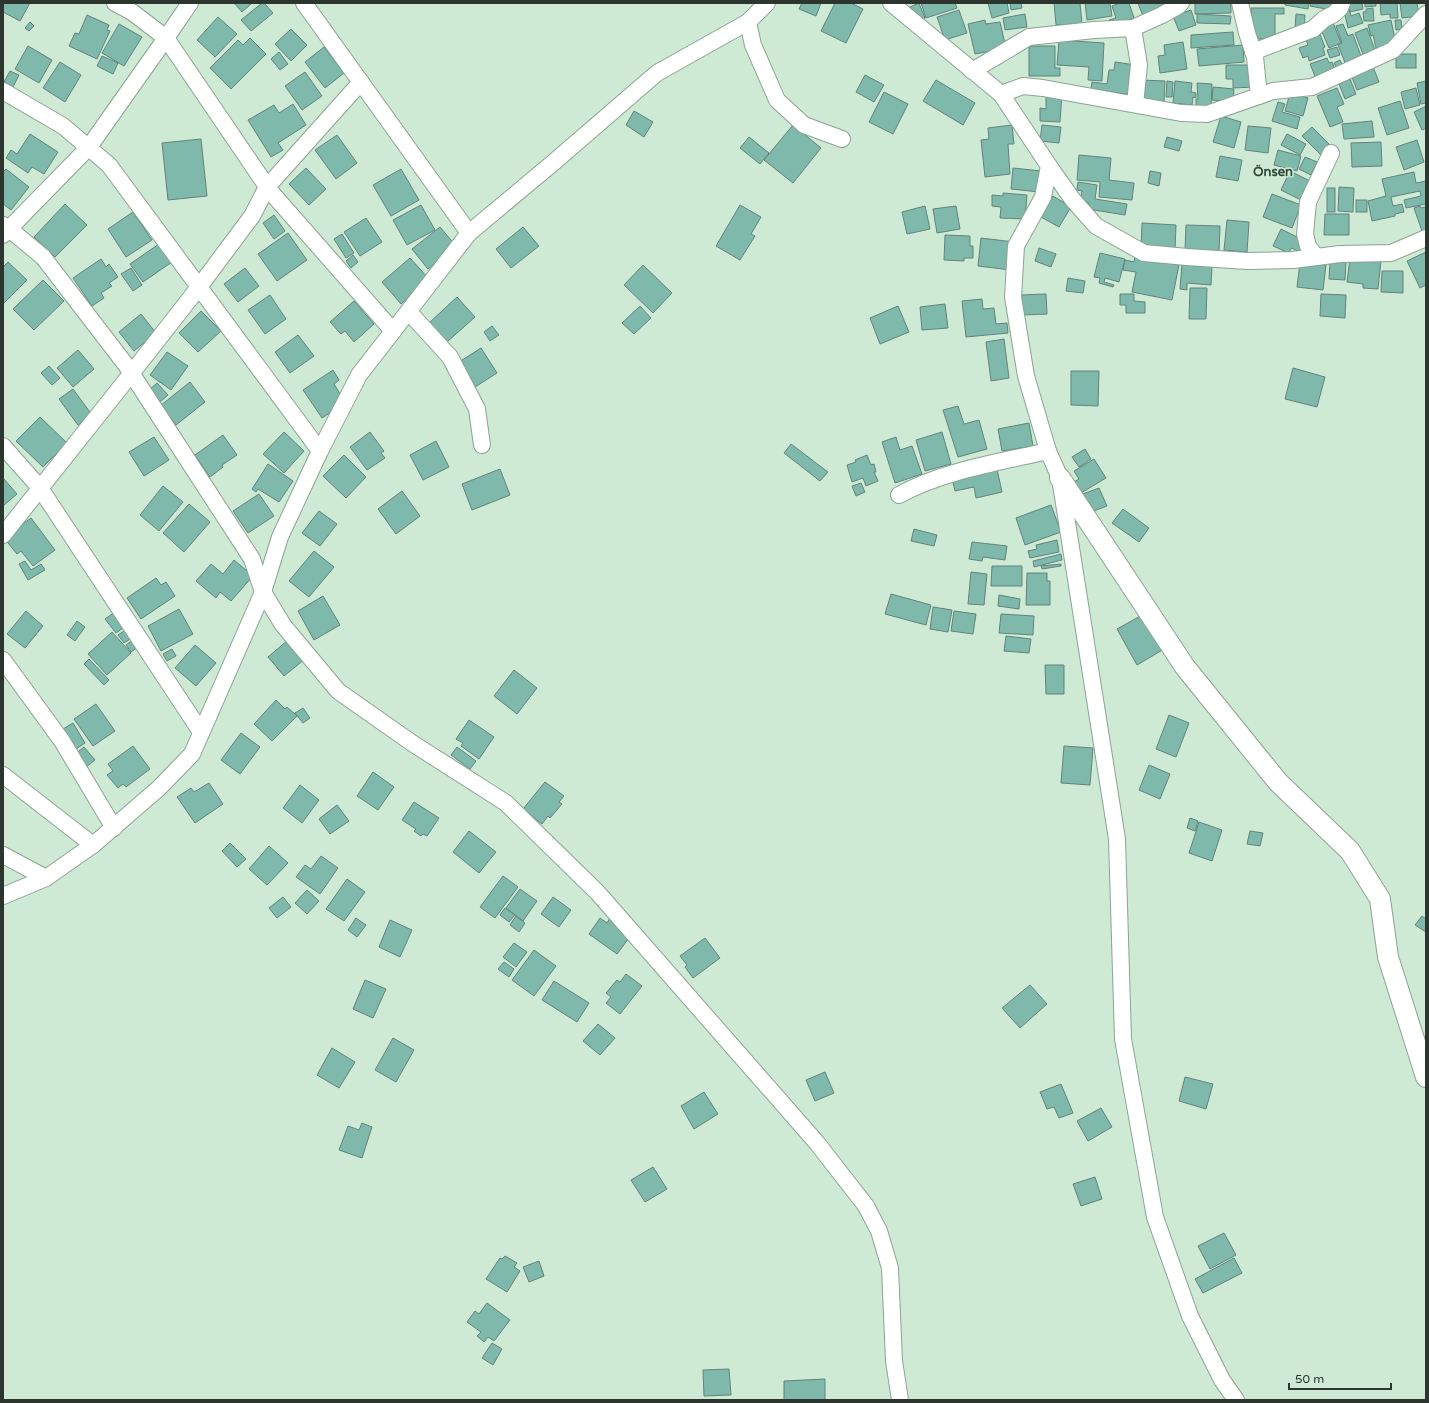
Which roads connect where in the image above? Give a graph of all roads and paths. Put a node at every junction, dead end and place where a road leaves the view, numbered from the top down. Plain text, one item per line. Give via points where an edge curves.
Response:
1 (115, 3) edge
2 (190, 3) edge
3 (304, 3) edge
4 (767, 3) edge
5 (891, 3) edge
6 (1181, 3) edge
7 (1240, 3) edge
8 (1342, 3) edge
9 (1426, 14) edge
10 (748, 22) junction
11 (1133, 28) junction
12 (166, 38) junction
13 (1253, 52) junction
14 (972, 71) junction
15 (361, 82) junction
16 (3, 91) edge
17 (1001, 94) junction
18 (1259, 96) junction
19 (1135, 104) junction
20 (842, 139) dead end
21 (89, 147) junction
22 (1331, 153) dead end
23 (1049, 166) junction
24 (267, 187) junction
25 (5, 229) edge
26 (469, 233) junction
27 (1426, 238) edge
28 (1316, 257) junction
29 (199, 287) junction
30 (408, 312) junction
31 (393, 331) junction
32 (131, 374) junction
33 (482, 445) dead end
34 (3, 446) edge
35 (320, 451) junction
36 (1048, 451) junction
37 (1060, 478) junction
38 (40, 488) junction
39 (899, 495) dead end
40 (3, 535) edge
41 (263, 592) junction
42 (3, 660) edge
43 (201, 732) junction
44 (3, 775) edge
45 (114, 828) junction
46 (94, 845) junction
47 (3, 855) edge
48 (46, 878) junction
49 (3, 896) edge
50 (1426, 1077) edge
51 (900, 1400) edge
52 (1236, 1400) edge

1 - 12 street via 132,12
2 - 12 street
3 - 15 street
4 - 10 street
5 - 14 street
6 - 11 street via 1162,16
7 - 13 street
8 - 13 street via 1334,14 1313,29
9 - 18 street via 1393,50 1312,87 1273,91
10 - 20 street via 753,45 777,100 804,125
10 - 26 street via 657,73
11 - 14 street via 1029,37
11 - 19 street via 1140,65
12 - 21 street
12 - 24 street
13 - 18 street
14 - 17 street
15 - 24 street
15 - 26 street
16 - 21 street via 63,126
17 - 19 street via 1023,86
17 - 23 street
18 - 19 street via 1207,114 1181,113
21 - 25 street
21 - 29 street via 109,165
22 - 28 street via 1308,202 1305,234 1308,246
23 - 28 street via 1073,200 1096,226 1144,253 1247,261
23 - 36 street via 1043,197 1016,246 1013,297 1026,376
24 - 29 street via 252,216
24 - 31 street
25 - 32 street via 43,257
26 - 30 street
27 - 28 street via 1391,252
29 - 32 street
29 - 35 street
30 - 31 street
30 - 33 street via 450,357 477,409
31 - 35 street via 358,375
32 - 38 street
32 - 41 street via 252,558
34 - 38 street
35 - 41 street via 280,537
36 - 37 street
36 - 39 street via 959,472
37 - 50 street via 1185,667 1278,782 1350,851 1380,899 1388,957
37 - 52 street via 1117,839 1123,1039 1155,1217 1190,1316 1222,1380
38 - 40 street
38 - 43 street
41 - 43 street
41 - 51 street via 283,625 338,691 412,743 506,803 592,888 826,1154 866,1206 879,1231 890,1268 894,1361
42 - 45 street via 62,741
43 - 45 street via 192,754
44 - 46 street
45 - 46 street
46 - 48 street
47 - 48 street
48 - 49 street

